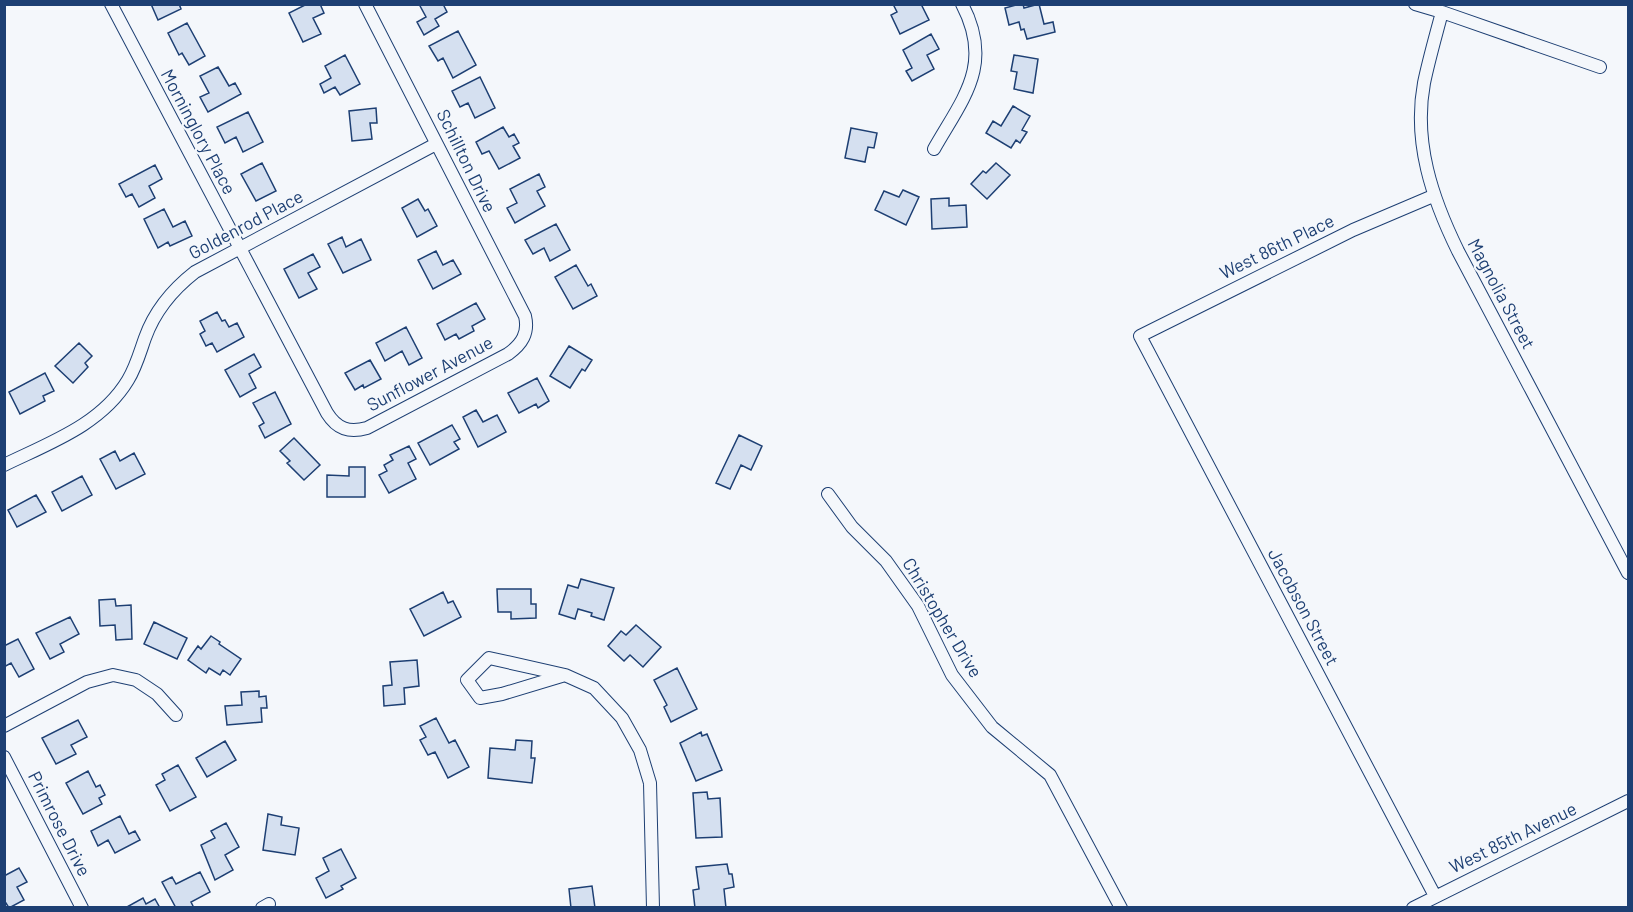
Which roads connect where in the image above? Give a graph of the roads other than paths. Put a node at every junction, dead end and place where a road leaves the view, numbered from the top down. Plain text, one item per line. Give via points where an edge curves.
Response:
1 (111, 4) edge
2 (364, 4) edge
3 (962, 4) edge
4 (1415, 4) edge
5 (1442, 12) junction
6 (1600, 67) dead end
7 (436, 144) junction
8 (934, 149) dead end
9 (1433, 196) junction
10 (239, 248) junction
11 (524, 336) joint
12 (1140, 336) joint
13 (345, 429) joint
14 (4, 465) edge
15 (828, 494) dead end
16 (1629, 573) edge
17 (565, 675) junction
18 (176, 715) dead end
19 (4, 726) edge
20 (4, 757) edge
21 (1629, 801) edge
22 (1435, 896) junction
23 (82, 908) edge
24 (653, 908) edge
25 (1121, 908) edge
26 (1413, 908) edge

1 - 10 street, Morninglory Place
2 - 7 street, Schillton Drive
3 - 8 street via 974,36 975,66 968,92
4 - 5 street
5 - 6 street
5 - 9 street, Magnolia Street via 1422,104 1422,142
7 - 10 street, Goldenrod Place
7 - 11 street, Schillton Drive via 525,315
9 - 12 street, West 86th Place via 1353,230
9 - 16 street, Magnolia Street via 1458,251
10 - 13 street, Morninglory Place via 327,413
10 - 14 street, Goldenrod Place via 195,272 172,292 159,308 134,369 114,400 85,424
11 - 13 street, Sunflower Avenue via 508,354 367,428
12 - 22 street, Jacobson Street
15 - 25 street, Christopher Drive via 852,527 886,561 918,606 952,675 992,728 1050,775
17 - 17 street via 489,658 467,680 480,698
17 - 24 street via 594,688 622,718 640,750 650,783
18 - 19 street via 157,694 136,680 113,675 87,682
20 - 23 street, Primrose Drive
21 - 22 street, West 85th Avenue
22 - 26 street, West 85th Avenue

